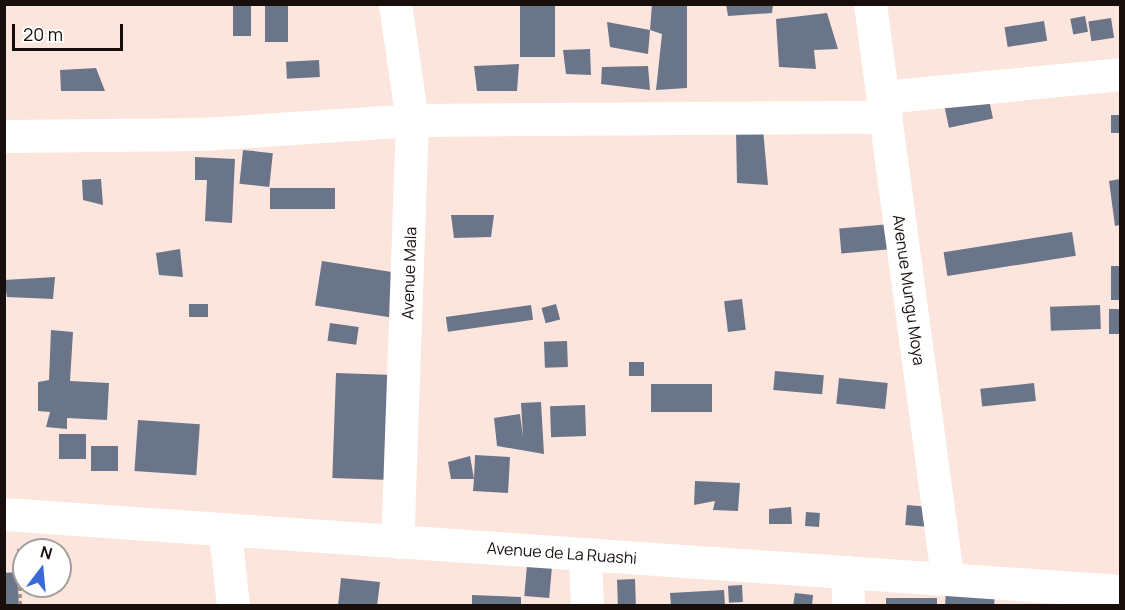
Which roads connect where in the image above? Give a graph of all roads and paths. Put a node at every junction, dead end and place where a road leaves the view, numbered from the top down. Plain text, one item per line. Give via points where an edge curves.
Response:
1 (395, 4) edge
2 (870, 4) edge
3 (1120, 74) edge
4 (885, 107) junction
5 (412, 120) junction
6 (4, 136) edge
7 (12, 515) edge
8 (225, 532) junction
9 (397, 542) junction
10 (585, 555) junction
11 (847, 572) junction
12 (947, 576) junction
13 (1120, 591) edge
14 (20, 606) edge
15 (233, 606) edge
16 (587, 606) edge
17 (848, 606) edge

1 - 5 street, Avenue Mala
2 - 4 street, Avenue Mungu Moya
3 - 4 street
4 - 5 street
4 - 12 street, Avenue Mungu Moya
5 - 6 street via 203,134
5 - 9 street, Avenue Mala
7 - 8 street, Avenue de La Ruashi
7 - 14 path
8 - 9 street, Avenue de La Ruashi
8 - 15 street
9 - 10 street, Avenue de La Ruashi
10 - 11 street, Avenue de La Ruashi
10 - 16 street
11 - 12 street, Avenue de La Ruashi
11 - 17 street
12 - 13 street, Avenue de La Ruashi

